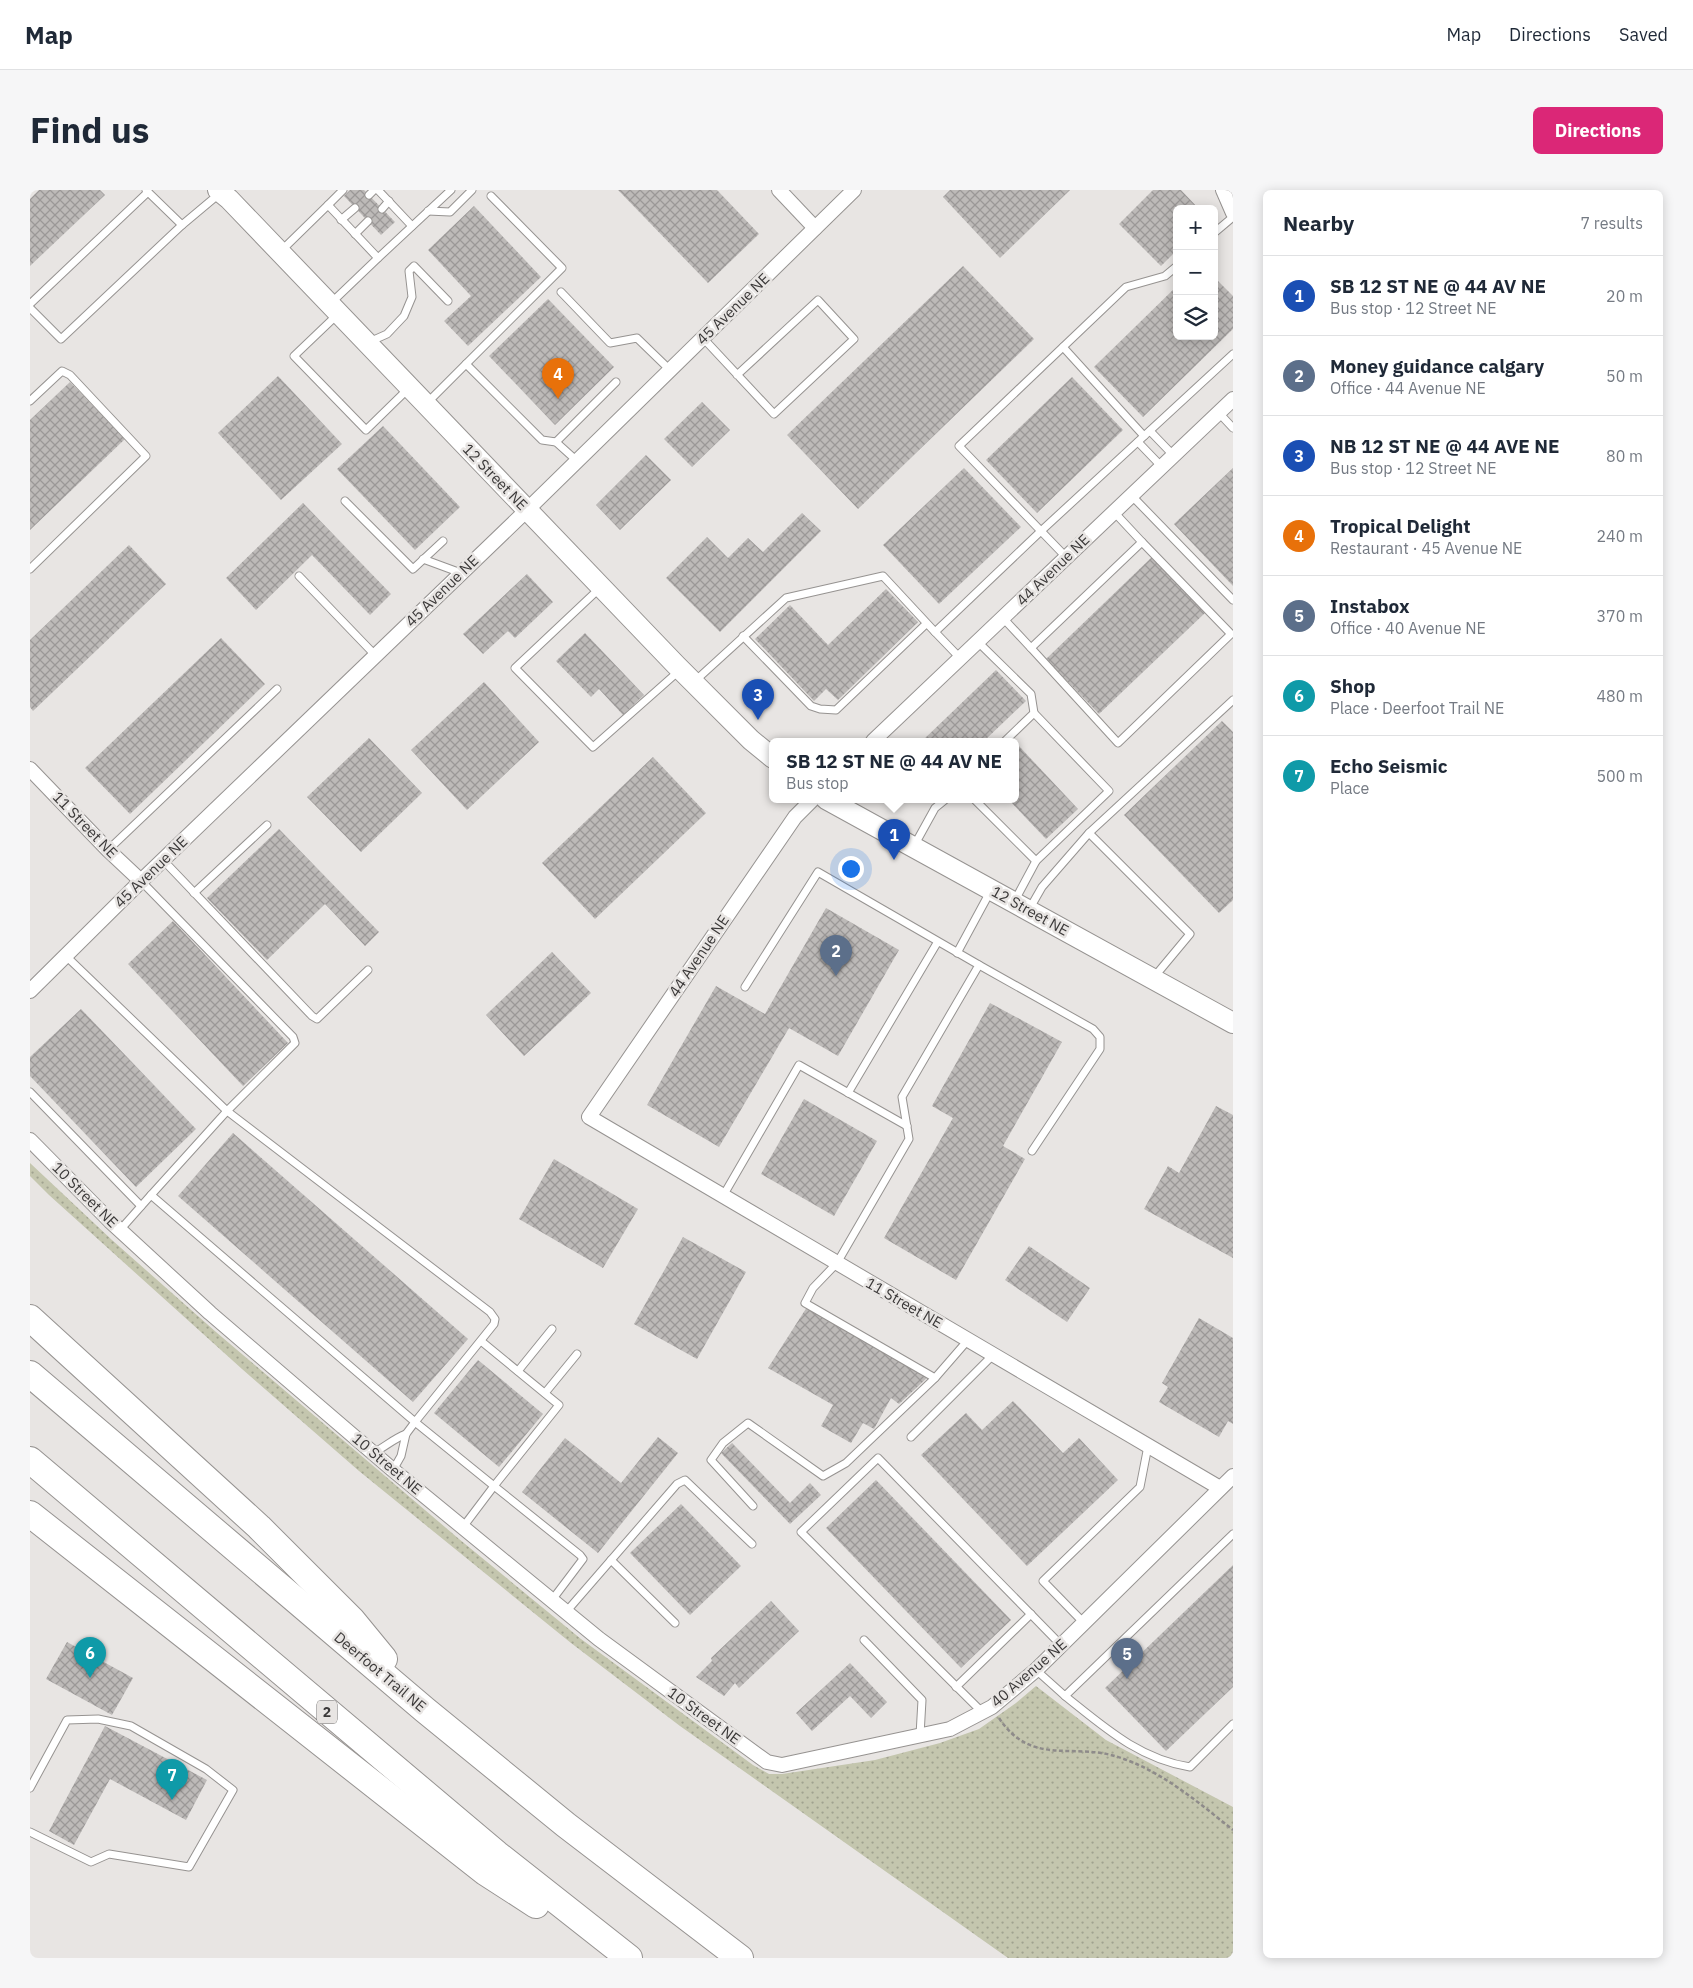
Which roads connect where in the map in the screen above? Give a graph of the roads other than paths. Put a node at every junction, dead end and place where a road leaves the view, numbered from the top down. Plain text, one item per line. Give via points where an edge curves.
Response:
1 (343, 190) edge
2 (378, 190) edge
3 (451, 190) edge
4 (472, 190) edge
5 (779, 190) edge
6 (1223, 190) edge
7 (147, 191) edge
8 (849, 192) edge
9 (224, 193) edge
10 (492, 196) dead end
11 (389, 202) junction
12 (328, 205) junction
13 (355, 208) dead end
14 (382, 208) dead end
15 (428, 211) junction
16 (1233, 213) edge
17 (1233, 217) edge
18 (342, 220) junction
19 (368, 221) dead end
20 (182, 225) junction
21 (412, 226) junction
22 (815, 228) junction
23 (1218, 230) edge
24 (355, 234) junction
25 (280, 252) junction
26 (378, 258) junction
27 (1173, 269) edge
28 (561, 292) dead end
29 (448, 301) dead end
30 (30, 304) edge
31 (30, 308) edge
32 (334, 309) junction
33 (703, 338) junction
34 (366, 343) junction
35 (1063, 346) junction
36 (1233, 354) edge
37 (466, 364) junction
38 (670, 370) junction
39 (737, 375) junction
40 (616, 382) dead end
41 (410, 388) junction
42 (1233, 399) edge
43 (30, 401) edge
44 (425, 404) junction
45 (1219, 413) junction
46 (1233, 428) edge
47 (1147, 433) junction
48 (556, 442) junction
49 (1138, 442) junction
50 (1174, 456) junction
51 (577, 462) junction
52 (1162, 467) junction
53 (1132, 496) junction
54 (345, 501) dead end
55 (527, 510) junction
56 (1114, 512) junction
57 (1041, 531) junction
58 (443, 541) dead end
59 (1142, 542) junction
60 (1067, 558) junction
61 (423, 559) junction
62 (30, 569) edge
63 (461, 573) junction
64 (299, 576) dead end
65 (601, 587) junction
66 (1233, 600) edge
67 (1003, 618) junction
68 (926, 624) junction
69 (935, 632) junction
70 (743, 636) junction
71 (978, 642) junction
72 (1031, 648) junction
73 (375, 655) junction
74 (960, 658) junction
75 (687, 676) junction
76 (277, 689) dead end
77 (1233, 700) edge
78 (1034, 713) junction
79 (877, 738) edge
80 (1008, 738) edge
81 (769, 755) edge
82 (30, 769) edge
83 (810, 803) edge
84 (833, 803) edge
85 (941, 803) edge
86 (978, 803) edge
87 (267, 825) dead end
88 (1089, 833) junction
89 (914, 847) junction
90 (108, 850) junction
91 (163, 860) junction
92 (1036, 861) junction
93 (141, 881) junction
94 (991, 890) junction
95 (194, 893) junction
96 (1021, 906) junction
97 (937, 943) junction
98 (957, 953) junction
99 (66, 956) junction
100 (979, 966) junction
101 (368, 970) dead end
102 (1153, 979) junction
103 (745, 987) dead end
104 (30, 991) edge
105 (1233, 1023) edge
106 (30, 1092) edge
107 (848, 1093) junction
108 (227, 1111) junction
109 (589, 1117) joint
110 (907, 1126) junction
111 (30, 1140) edge
112 (1032, 1151) dead end
113 (151, 1195) junction
114 (723, 1196) junction
115 (141, 1206) junction
116 (120, 1230) junction
117 (837, 1263) junction
118 (30, 1318) edge
119 (552, 1329) dead end
120 (968, 1340) junction
121 (481, 1341) junction
122 (577, 1354) dead end
123 (993, 1355) junction
124 (518, 1371) junction
125 (30, 1374) edge
126 (935, 1378) junction
127 (545, 1393) junction
128 (414, 1422) junction
129 (406, 1434) junction
130 (911, 1437) dead end
131 (1148, 1446) junction
132 (373, 1453) junction
133 (30, 1460) edge
134 (393, 1470) junction
135 (1233, 1476) edge
136 (494, 1486) junction
137 (1220, 1488) junction
138 (753, 1506) dead end
139 (30, 1514) edge
140 (463, 1527) junction
141 (1233, 1534) edge
142 (752, 1544) dead end
143 (611, 1560) junction
144 (552, 1600) junction
145 (566, 1612) junction
146 (1031, 1614) junction
147 (675, 1622) dead end
148 (1084, 1623) junction
149 (864, 1640) dead end
150 (1061, 1645) junction
151 (1036, 1670) junction
152 (956, 1687) junction
153 (1065, 1696) junction
154 (426, 1710) junction
155 (987, 1710) junction
156 (1233, 1724) edge
157 (920, 1735) junction
158 (767, 1762) joint
159 (30, 1788) edge
160 (30, 1832) edge
161 (617, 1958) edge
162 (629, 1958) edge
163 (740, 1958) edge

1 - 12 lane
2 - 11 lane
3 - 15 lane
4 - 15 lane via 450,212
5 - 22 street
6 - 16 street
7 - 20 lane
7 - 30 lane
8 - 22 street, 45 Avenue NE
9 - 20 lane
9 - 25 street, 12 Street NE
10 - 37 lane via 562,268
11 - 14 lane
11 - 21 lane
12 - 18 lane
12 - 25 lane
13 - 18 lane
15 - 21 lane
17 - 23 lane
18 - 24 lane
19 - 24 lane
20 - 31 lane via 61,339
21 - 26 lane
22 - 33 street, 45 Avenue NE
24 - 26 lane
25 - 32 street, 12 Street NE
26 - 32 lane
27 - 35 lane via 1165,276 1126,286
28 - 38 lane via 610,342 637,338
29 - 34 lane via 414,266 408,271 412,297 404,316 387,334
32 - 34 street, 12 Street NE
32 - 41 lane via 294,356 366,430
33 - 38 street, 45 Avenue NE
33 - 39 lane
34 - 41 street, 12 Street NE
35 - 47 lane
35 - 57 lane via 959,446
36 - 47 lane
37 - 44 lane
37 - 48 lane via 542,440
38 - 51 street, 45 Avenue NE
39 - 39 lane via 774,414 854,340 818,300
40 - 48 lane
41 - 44 street, 12 Street NE
42 - 45 street, 44 Avenue NE
43 - 62 lane via 62,371 70,375 146,456
44 - 55 street, 12 Street NE
45 - 46 lane
45 - 50 street, 44 Avenue NE
47 - 49 lane
47 - 50 lane
48 - 51 lane
49 - 52 lane
49 - 57 lane
50 - 52 street, 44 Avenue NE
51 - 55 street, 45 Avenue NE
52 - 53 street, 44 Avenue NE
53 - 56 street, 44 Avenue NE
53 - 66 lane
54 - 61 lane via 413,569
55 - 63 street, 45 Avenue NE
55 - 65 street, 12 Street NE
56 - 59 lane
56 - 60 street, 44 Avenue NE
57 - 60 lane
57 - 69 lane
58 - 61 lane
59 - 72 lane
59 - 72 lane via 1231,634 1118,743
60 - 67 street, 44 Avenue NE
61 - 63 lane
63 - 73 street, 45 Avenue NE
64 - 73 lane
65 - 75 street, 12 Street NE
65 - 75 lane via 515,668 593,747
67 - 71 street, 44 Avenue NE
67 - 72 lane
68 - 69 lane
68 - 70 lane via 883,576 786,598
68 - 70 lane via 836,710 811,706
69 - 74 lane
70 - 75 lane
71 - 74 street, 44 Avenue NE
71 - 78 lane via 1031,694
73 - 91 street, 45 Avenue NE
74 - 79 street, 44 Avenue NE
75 - 81 street, 12 Street NE
76 - 90 lane
77 - 88 lane
78 - 80 lane
78 - 92 lane via 1109,791
82 - 90 street, 11 Street NE
83 - 109 street, 44 Avenue NE via 795,817
84 - 89 street, 12 Street NE
85 - 89 lane via 935,808
86 - 92 lane
87 - 95 lane
88 - 96 lane
88 - 102 lane via 1190,934
89 - 94 street, 12 Street NE
90 - 93 street, 11 Street NE
91 - 93 street, 45 Avenue NE
91 - 95 lane
92 - 96 lane
93 - 99 street, 45 Avenue NE
93 - 108 lane via 295,1042
94 - 96 street, 12 Street NE
94 - 98 lane
95 - 101 lane via 317,1019
96 - 102 street, 12 Street NE
97 - 98 lane
97 - 103 lane via 818,872
97 - 107 lane
98 - 100 lane
99 - 104 street, 45 Avenue NE
99 - 108 lane
100 - 110 lane via 902,1097
100 - 112 lane via 1093,1029 1100,1037 1100,1049
102 - 105 street, 12 Street NE
106 - 115 lane
107 - 110 lane
107 - 114 lane via 799,1065
108 - 113 lane
108 - 121 lane via 490,1312 495,1319 494,1324
109 - 114 street, 11 Street NE
110 - 117 lane via 909,1139
111 - 116 street, 10 Street NE
113 - 115 lane
113 - 128 lane
114 - 117 street, 11 Street NE
115 - 116 lane
116 - 132 street, 10 Street NE via 210,1313
117 - 120 street, 11 Street NE
117 - 126 lane via 805,1303
118 - 154 highway via 259,1526 352,1620
119 - 124 lane
120 - 123 street, 11 Street NE
120 - 126 lane
121 - 124 lane
121 - 128 lane
122 - 127 lane
123 - 130 lane
123 - 131 street, 11 Street NE
124 - 127 lane
125 - 154 highway, Deerfoot Trail NE
126 - 138 lane via 846,1463 824,1476 748,1423 723,1443 711,1460
127 - 136 lane via 559,1405
128 - 129 lane
128 - 136 lane
129 - 132 lane via 392,1439
129 - 134 lane via 405,1446
131 - 137 street, 11 Street NE
131 - 148 lane via 1140,1487 1043,1582
132 - 134 street, 10 Street NE
133 - 162 highway, 2 via 496,1854
134 - 140 street, 10 Street NE
135 - 137 street, 40 Avenue NE
136 - 140 lane
136 - 144 lane via 583,1559
137 - 148 street, 40 Avenue NE
139 - 161 highway via 485,1872
140 - 144 street, 10 Street NE
141 - 153 lane
142 - 143 lane via 685,1480 677,1484
143 - 145 lane
143 - 147 lane
144 - 145 street, 10 Street NE
145 - 158 street, 10 Street NE
146 - 150 lane
146 - 152 lane
146 - 152 lane via 878,1458 801,1532
148 - 150 street, 40 Avenue NE
149 - 157 lane via 922,1700
150 - 151 street, 40 Avenue NE
151 - 153 lane
151 - 155 street, 40 Avenue NE
152 - 155 lane
153 - 156 lane via 1109,1731 1168,1764 1190,1767
154 - 163 highway, Deerfoot Trail NE via 566,1825
155 - 157 street, 40 Avenue NE via 950,1729
157 - 158 street, 40 Avenue NE via 782,1765
159 - 160 lane via 67,1720 98,1719 131,1726 206,1769 233,1790 189,1867 109,1854 92,1862

